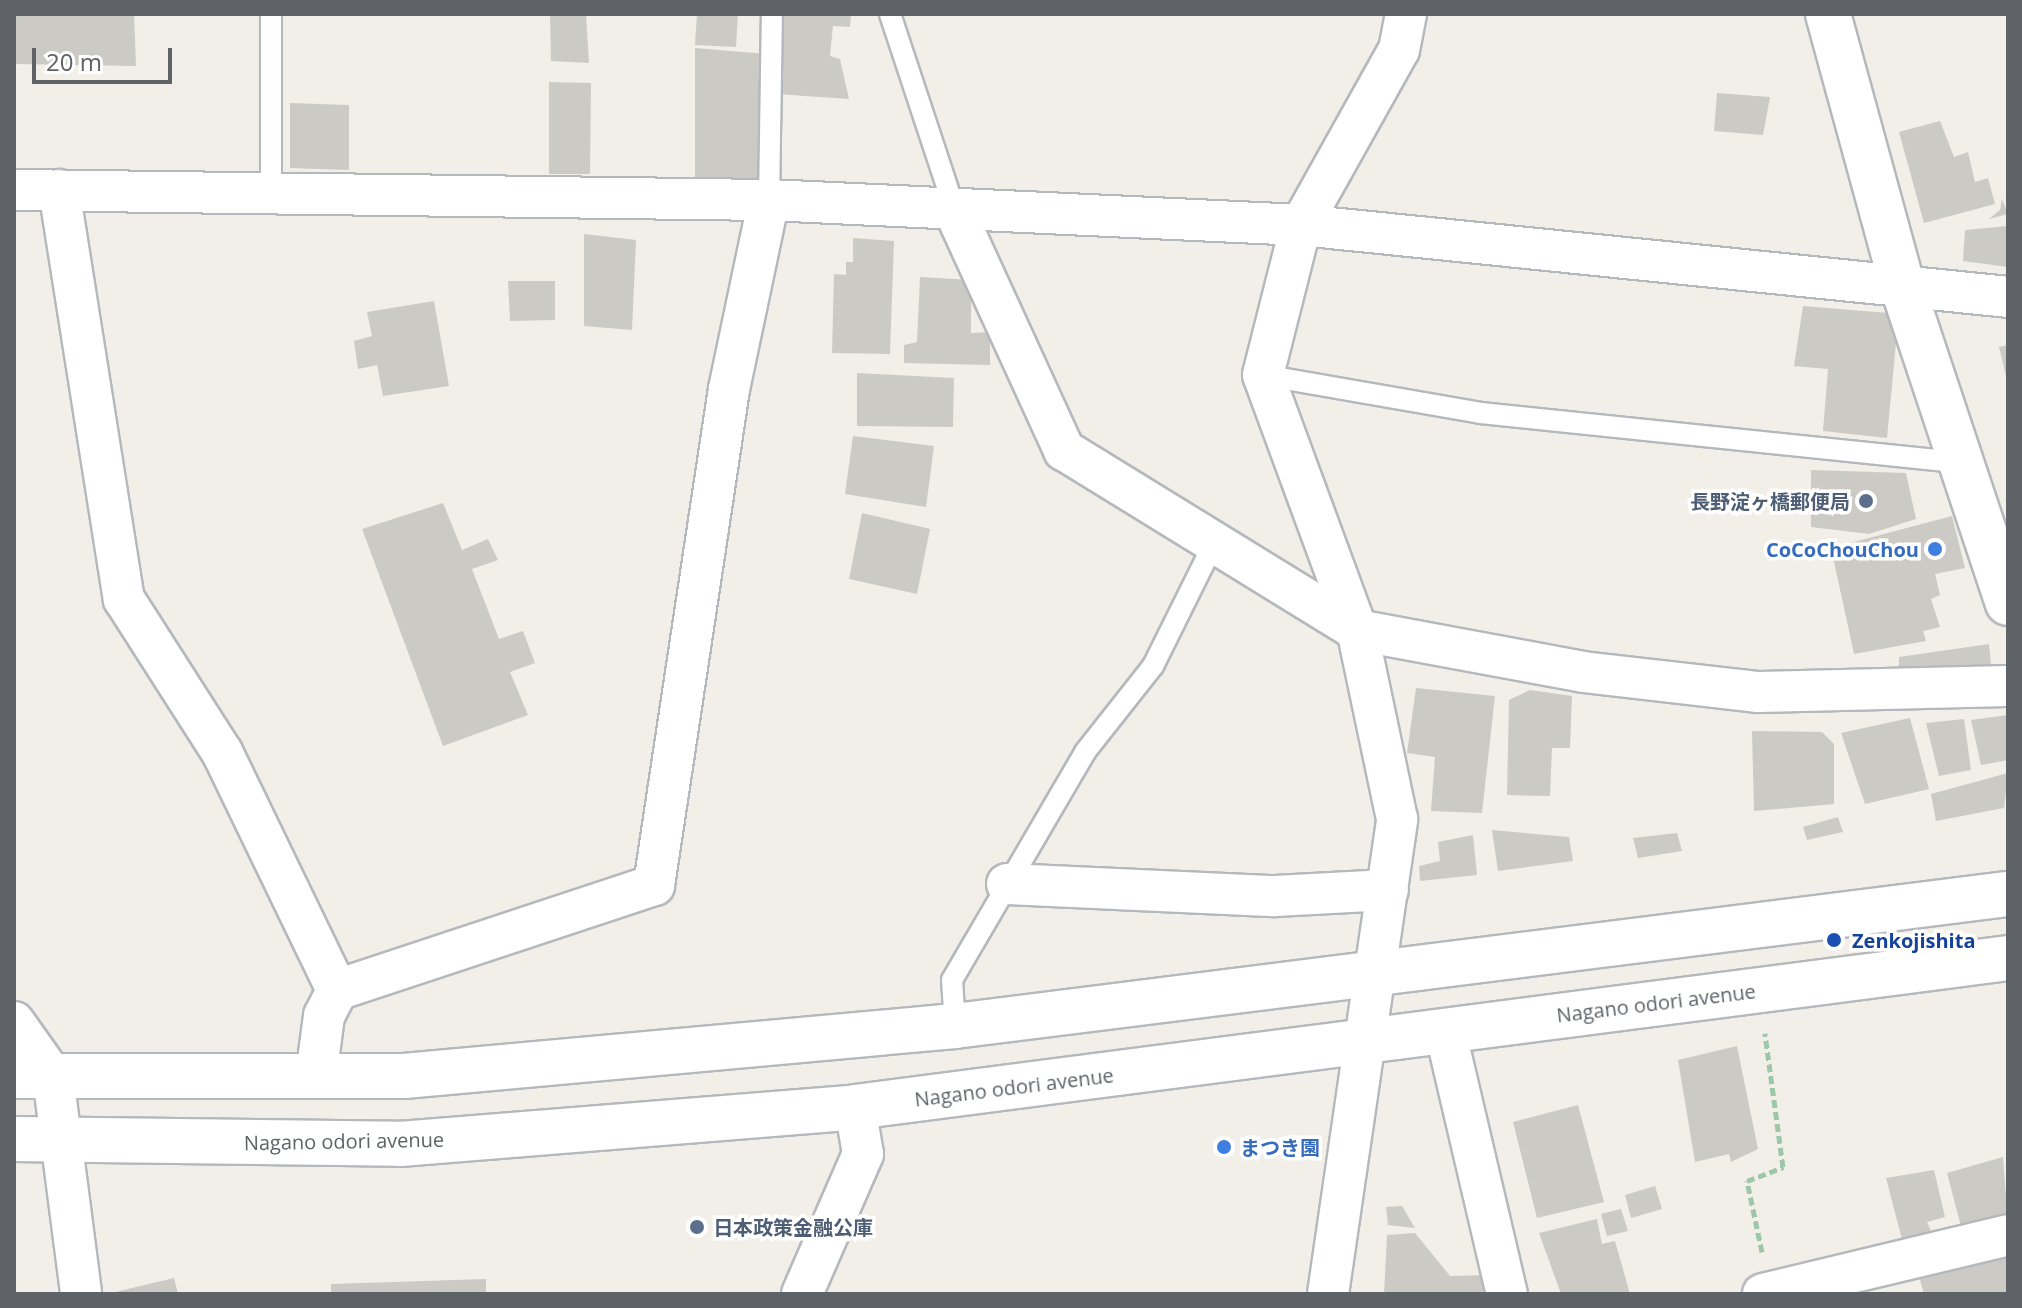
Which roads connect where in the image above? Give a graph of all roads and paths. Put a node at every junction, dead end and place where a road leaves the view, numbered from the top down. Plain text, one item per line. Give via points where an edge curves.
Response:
1 (271, 14) edge
2 (772, 14) edge
3 (890, 14) edge
4 (1406, 14) edge
5 (1828, 14) edge
6 (14, 190) edge
7 (59, 190) junction
8 (271, 196) junction
9 (769, 200) junction
10 (956, 214) junction
11 (1301, 225) junction
12 (1902, 285) junction
13 (2008, 297) edge
14 (1263, 375) junction
15 (1962, 463) junction
16 (1213, 545) junction
17 (2008, 603) edge
18 (1357, 630) junction
19 (2008, 686) edge
20 (1007, 884) junction
21 (1388, 890) junction
22 (2008, 894) edge
23 (2008, 958) edge
24 (1377, 971) junction
25 (337, 990) junction
26 (1759, 990) junction
27 (14, 1022) edge
28 (955, 1026) junction
29 (1445, 1030) junction
30 (1366, 1042) junction
31 (33, 1076) edge
32 (316, 1076) junction
33 (855, 1107) junction
34 (14, 1139) edge
35 (60, 1139) junction
36 (2008, 1235) edge
37 (1766, 1293) edge
38 (81, 1294) edge
39 (802, 1294) edge
40 (1328, 1294) edge
41 (1507, 1294) edge

1 - 8 lane
2 - 9 lane
3 - 10 lane
4 - 11 street via 1392,65
5 - 12 street
6 - 7 street
7 - 8 street
7 - 25 street via 124,599 222,752
8 - 9 street
9 - 10 street
9 - 25 street via 729,389 654,885
10 - 11 street
10 - 16 street via 1064,450
11 - 12 street
11 - 14 street
12 - 13 street
12 - 15 street
14 - 15 lane via 1481,413
14 - 18 street
15 - 17 street
16 - 18 street
16 - 20 lane via 1153,666 1085,752
18 - 19 street via 1583,672 1759,692
18 - 21 street via 1397,819
20 - 21 street via 1275,896
20 - 28 lane via 952,980
21 - 24 street
22 - 24 street
23 - 26 street, Nagano odori avenue
24 - 28 street
24 - 30 street
25 - 32 street via 324,1016
26 - 29 street, Nagano odori avenue
26 - 37 path via 1783,1167 1747,1181
27 - 31 street
28 - 32 street via 404,1076
29 - 30 street, Nagano odori avenue
29 - 41 street
30 - 33 street, Nagano odori avenue
30 - 40 street
31 - 32 street
31 - 35 street
33 - 35 street, Nagano odori avenue via 400,1144
33 - 39 street via 863,1154
34 - 35 street, Nagano odori avenue
35 - 38 street
36 - 37 street

